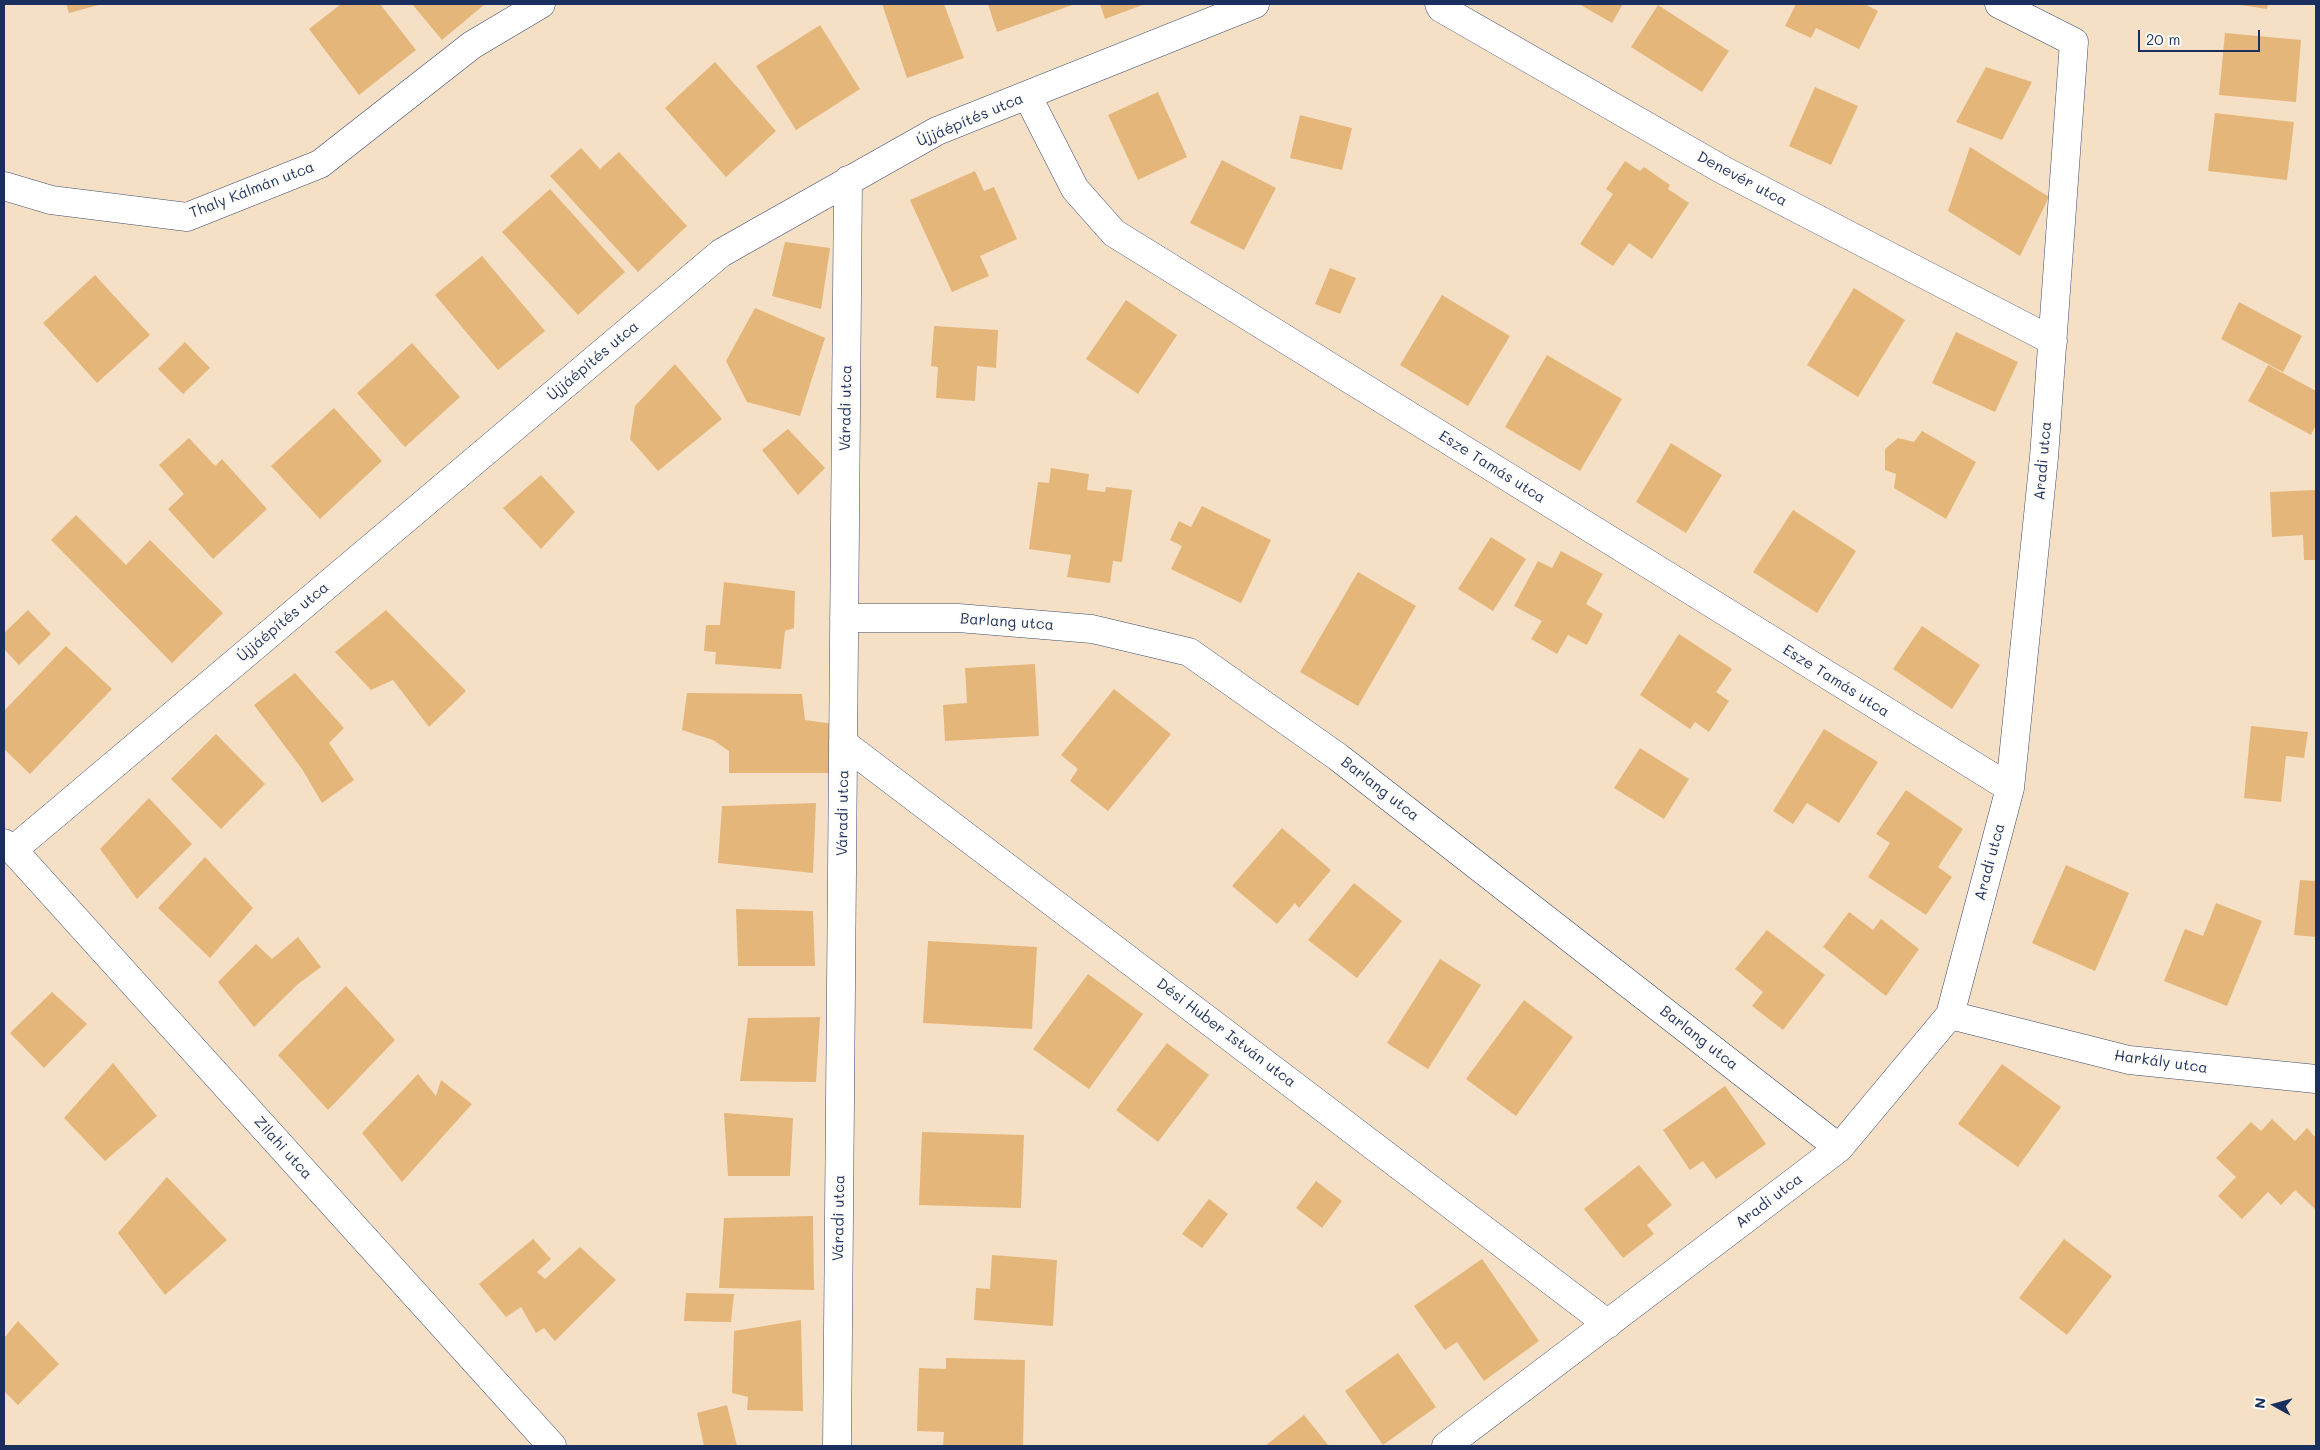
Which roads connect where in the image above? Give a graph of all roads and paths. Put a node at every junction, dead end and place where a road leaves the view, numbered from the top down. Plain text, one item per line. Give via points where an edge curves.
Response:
1 (540, 4) edge
2 (1255, 4) edge
3 (1439, 4) edge
4 (1999, 4) edge
5 (1027, 95) junction
6 (848, 180) junction
7 (4, 186) edge
8 (2053, 341) junction
9 (844, 618) junction
10 (844, 743) junction
11 (2010, 788) junction
12 (8, 846) edge
13 (1950, 1015) junction
14 (2316, 1079) edge
15 (1839, 1148) junction
16 (1608, 1324) junction
17 (552, 1446) edge
18 (837, 1446) edge
19 (1446, 1446) edge

1 - 7 street, Thaly Kálmán utca via 472,45 320,164 187,217 51,200
2 - 5 street, Újjáépítés utca
3 - 8 street, Denevér utca via 1723,170
4 - 8 street, Aradi utca via 2074,42
5 - 6 street, Újjáépítés utca via 937,131
5 - 11 street, Esze Tamás utca via 1075,189 1114,233
6 - 9 street, Váradi utca
6 - 12 street, Újjáépítés utca via 721,253
8 - 11 street, Aradi utca
9 - 10 street, Váradi utca
9 - 15 street, Barlang utca via 958,618 1092,629 1189,652 1338,757
10 - 16 street, Dési Huber István utca
10 - 18 street, Váradi utca
11 - 13 street, Aradi utca
12 - 17 street, Zilahi utca
13 - 14 street, Harkály utca via 2129,1060
13 - 15 street, Aradi utca
15 - 16 street, Aradi utca
16 - 19 street, Aradi utca

